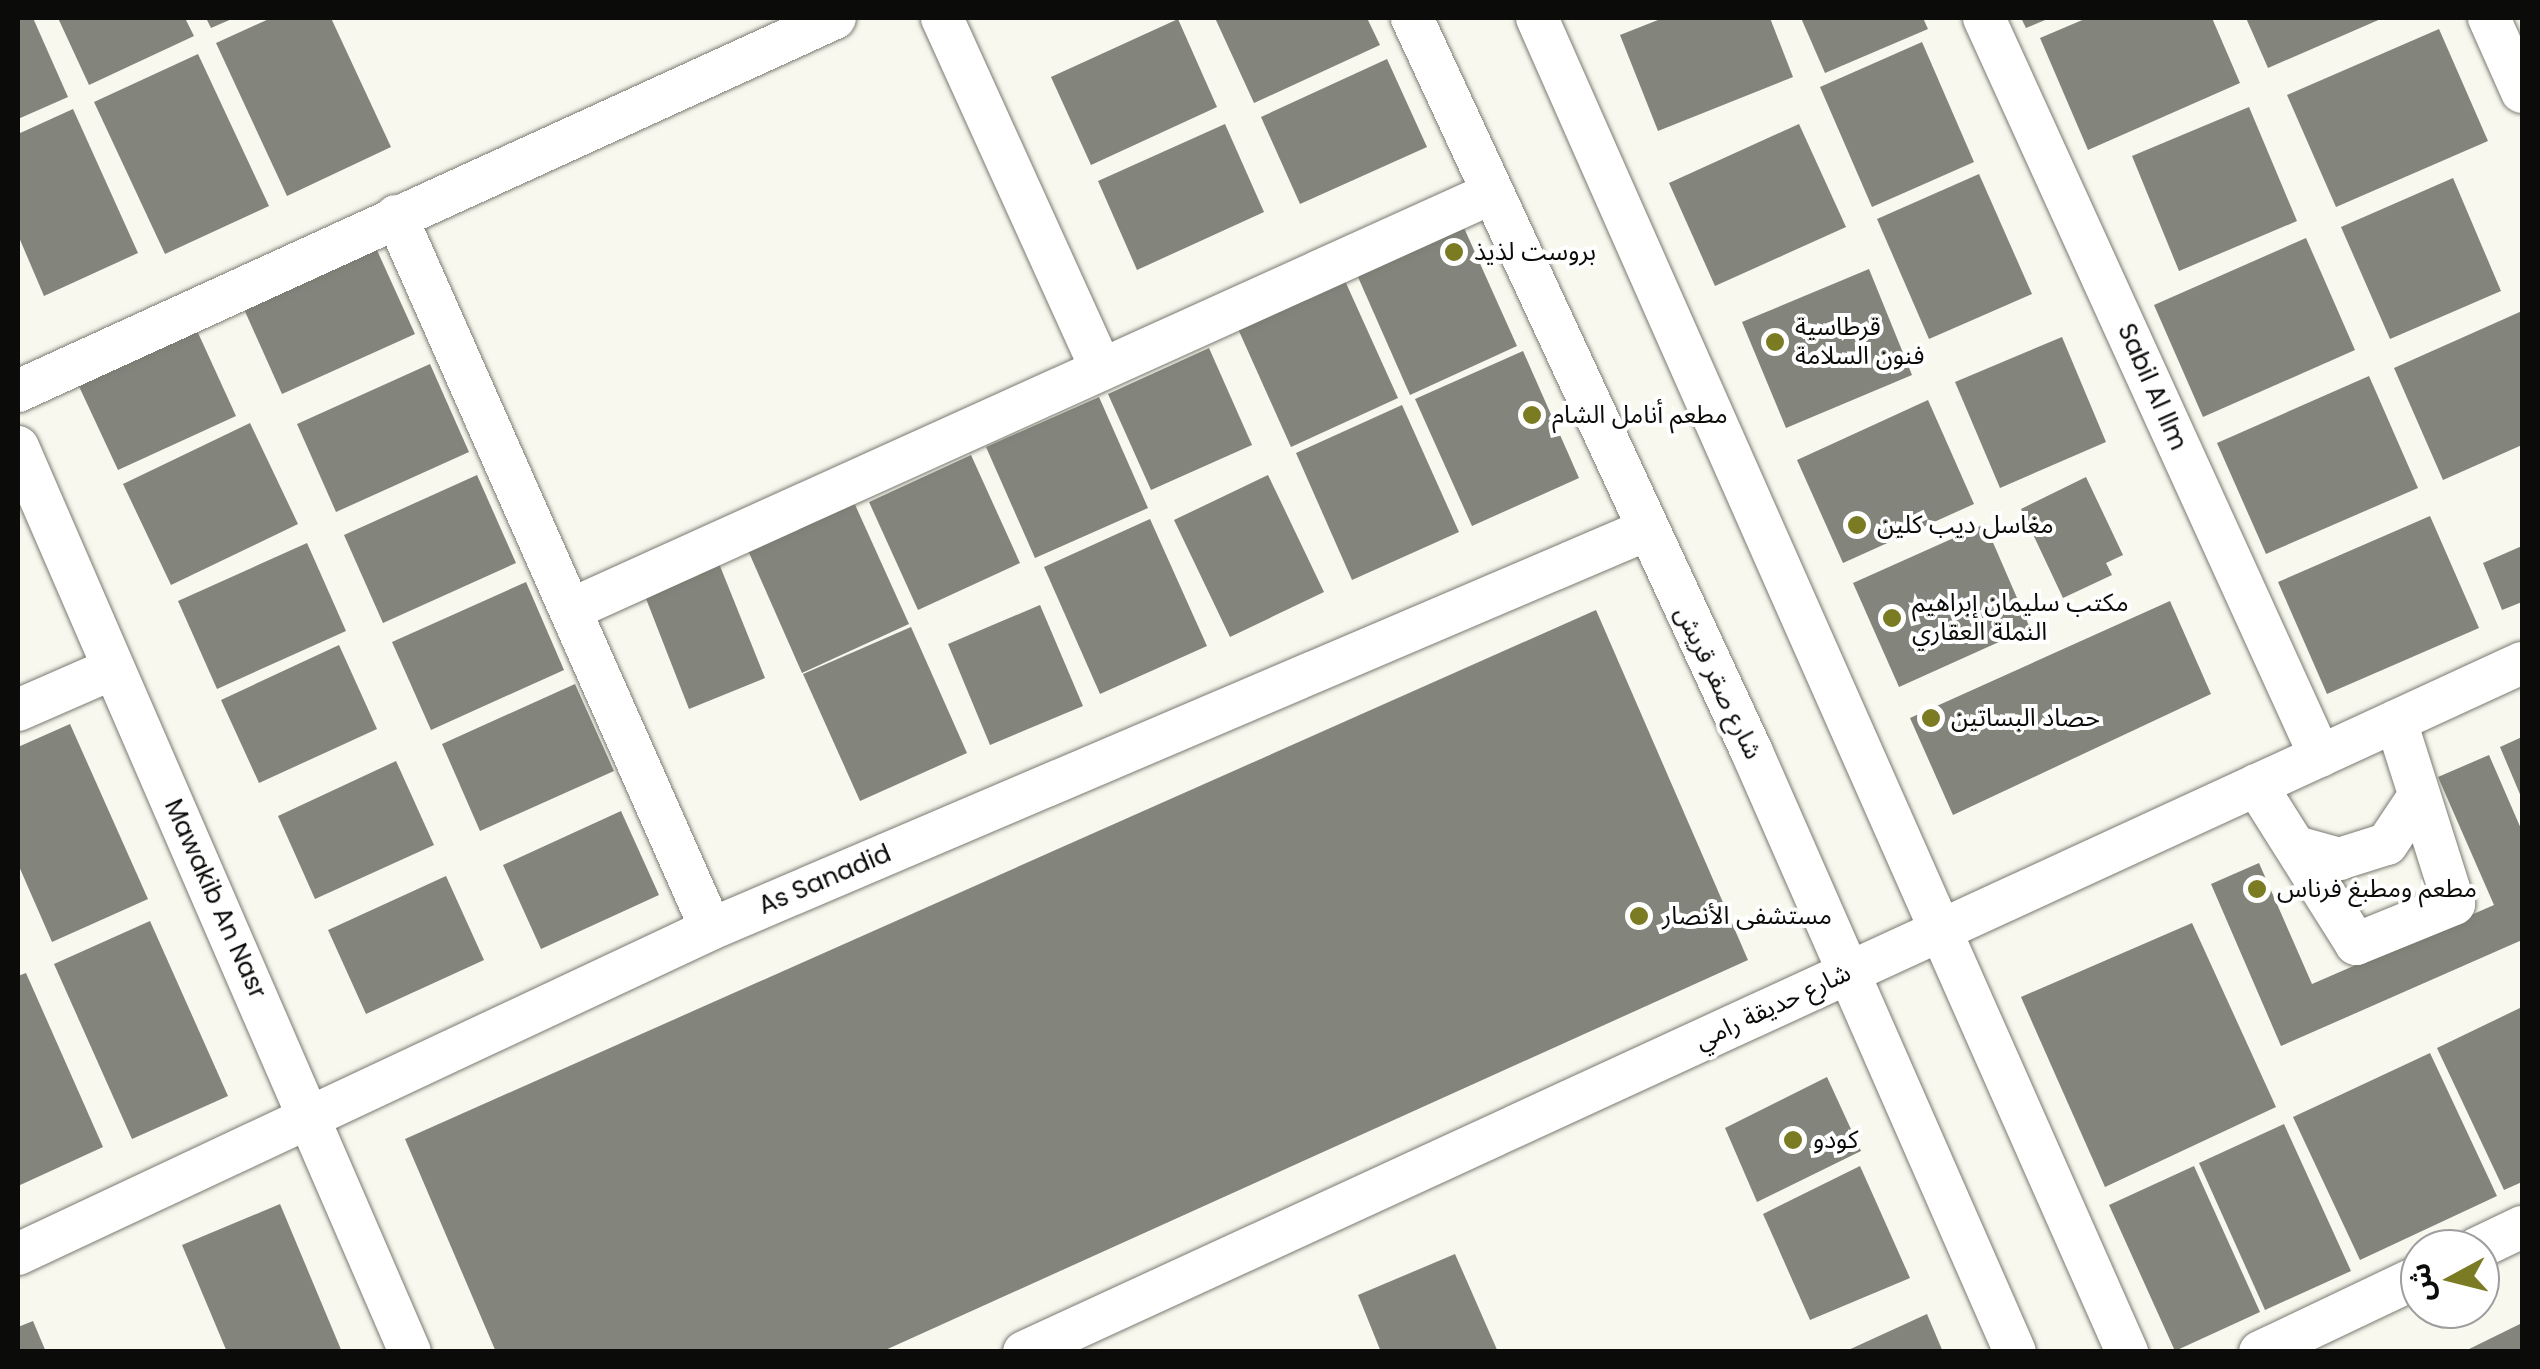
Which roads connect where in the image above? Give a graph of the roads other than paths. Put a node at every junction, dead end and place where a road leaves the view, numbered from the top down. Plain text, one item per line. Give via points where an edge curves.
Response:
1 (835, 18) edge
2 (942, 18) edge
3 (1412, 18) edge
4 (1538, 18) edge
5 (1984, 18) edge
6 (2490, 18) edge
7 (2522, 92) edge
8 (1492, 193) junction
9 (396, 216) junction
10 (1101, 369) junction
11 (18, 391) edge
12 (18, 448) edge
13 (1644, 531) junction
14 (572, 609) junction
15 (2522, 663) edge
16 (112, 670) junction
17 (18, 710) edge
18 (2396, 721) junction
19 (2320, 756) junction
20 (2256, 785) junction
21 (2419, 796) junction
22 (2296, 848) junction
23 (710, 929) junction
24 (1938, 932) junction
25 (1850, 972) junction
26 (311, 1116) junction
27 (18, 1254) edge
28 (2400, 1286) edge
29 (410, 1352) edge
30 (1024, 1352) edge
31 (2015, 1352) edge
32 (2127, 1352) edge
33 (2260, 1352) edge

1 - 9 street
2 - 10 street
3 - 8 street, شارع صقر قريش
4 - 24 street
5 - 19 street, Sabil Al llm
6 - 7 street
8 - 10 street
8 - 13 street, شارع صقر قريش
9 - 11 street
9 - 14 street
10 - 14 street
12 - 16 street, Mawakib An Nasr
13 - 23 street, As Sanadid
13 - 25 street, شارع صقر قريش
14 - 23 street
15 - 18 street, شارع حديقة رامي
16 - 17 street
16 - 26 street, Mawakib An Nasr
18 - 19 street, شارع حديقة رامي
18 - 21 street
19 - 20 street, شارع حديقة رامي
20 - 22 street
20 - 24 street, شارع حديقة رامي
21 - 22 street via 2387,844 2339,859
21 - 22 street via 2454,904 2356,944
23 - 26 street, As Sanadid
24 - 25 street, شارع حديقة رامي
24 - 32 street
25 - 30 street, شارع حديقة رامي
25 - 31 street, شارع صقر قريش
26 - 27 street, As Sanadid
26 - 29 street, Mawakib An Nasr
28 - 33 street

